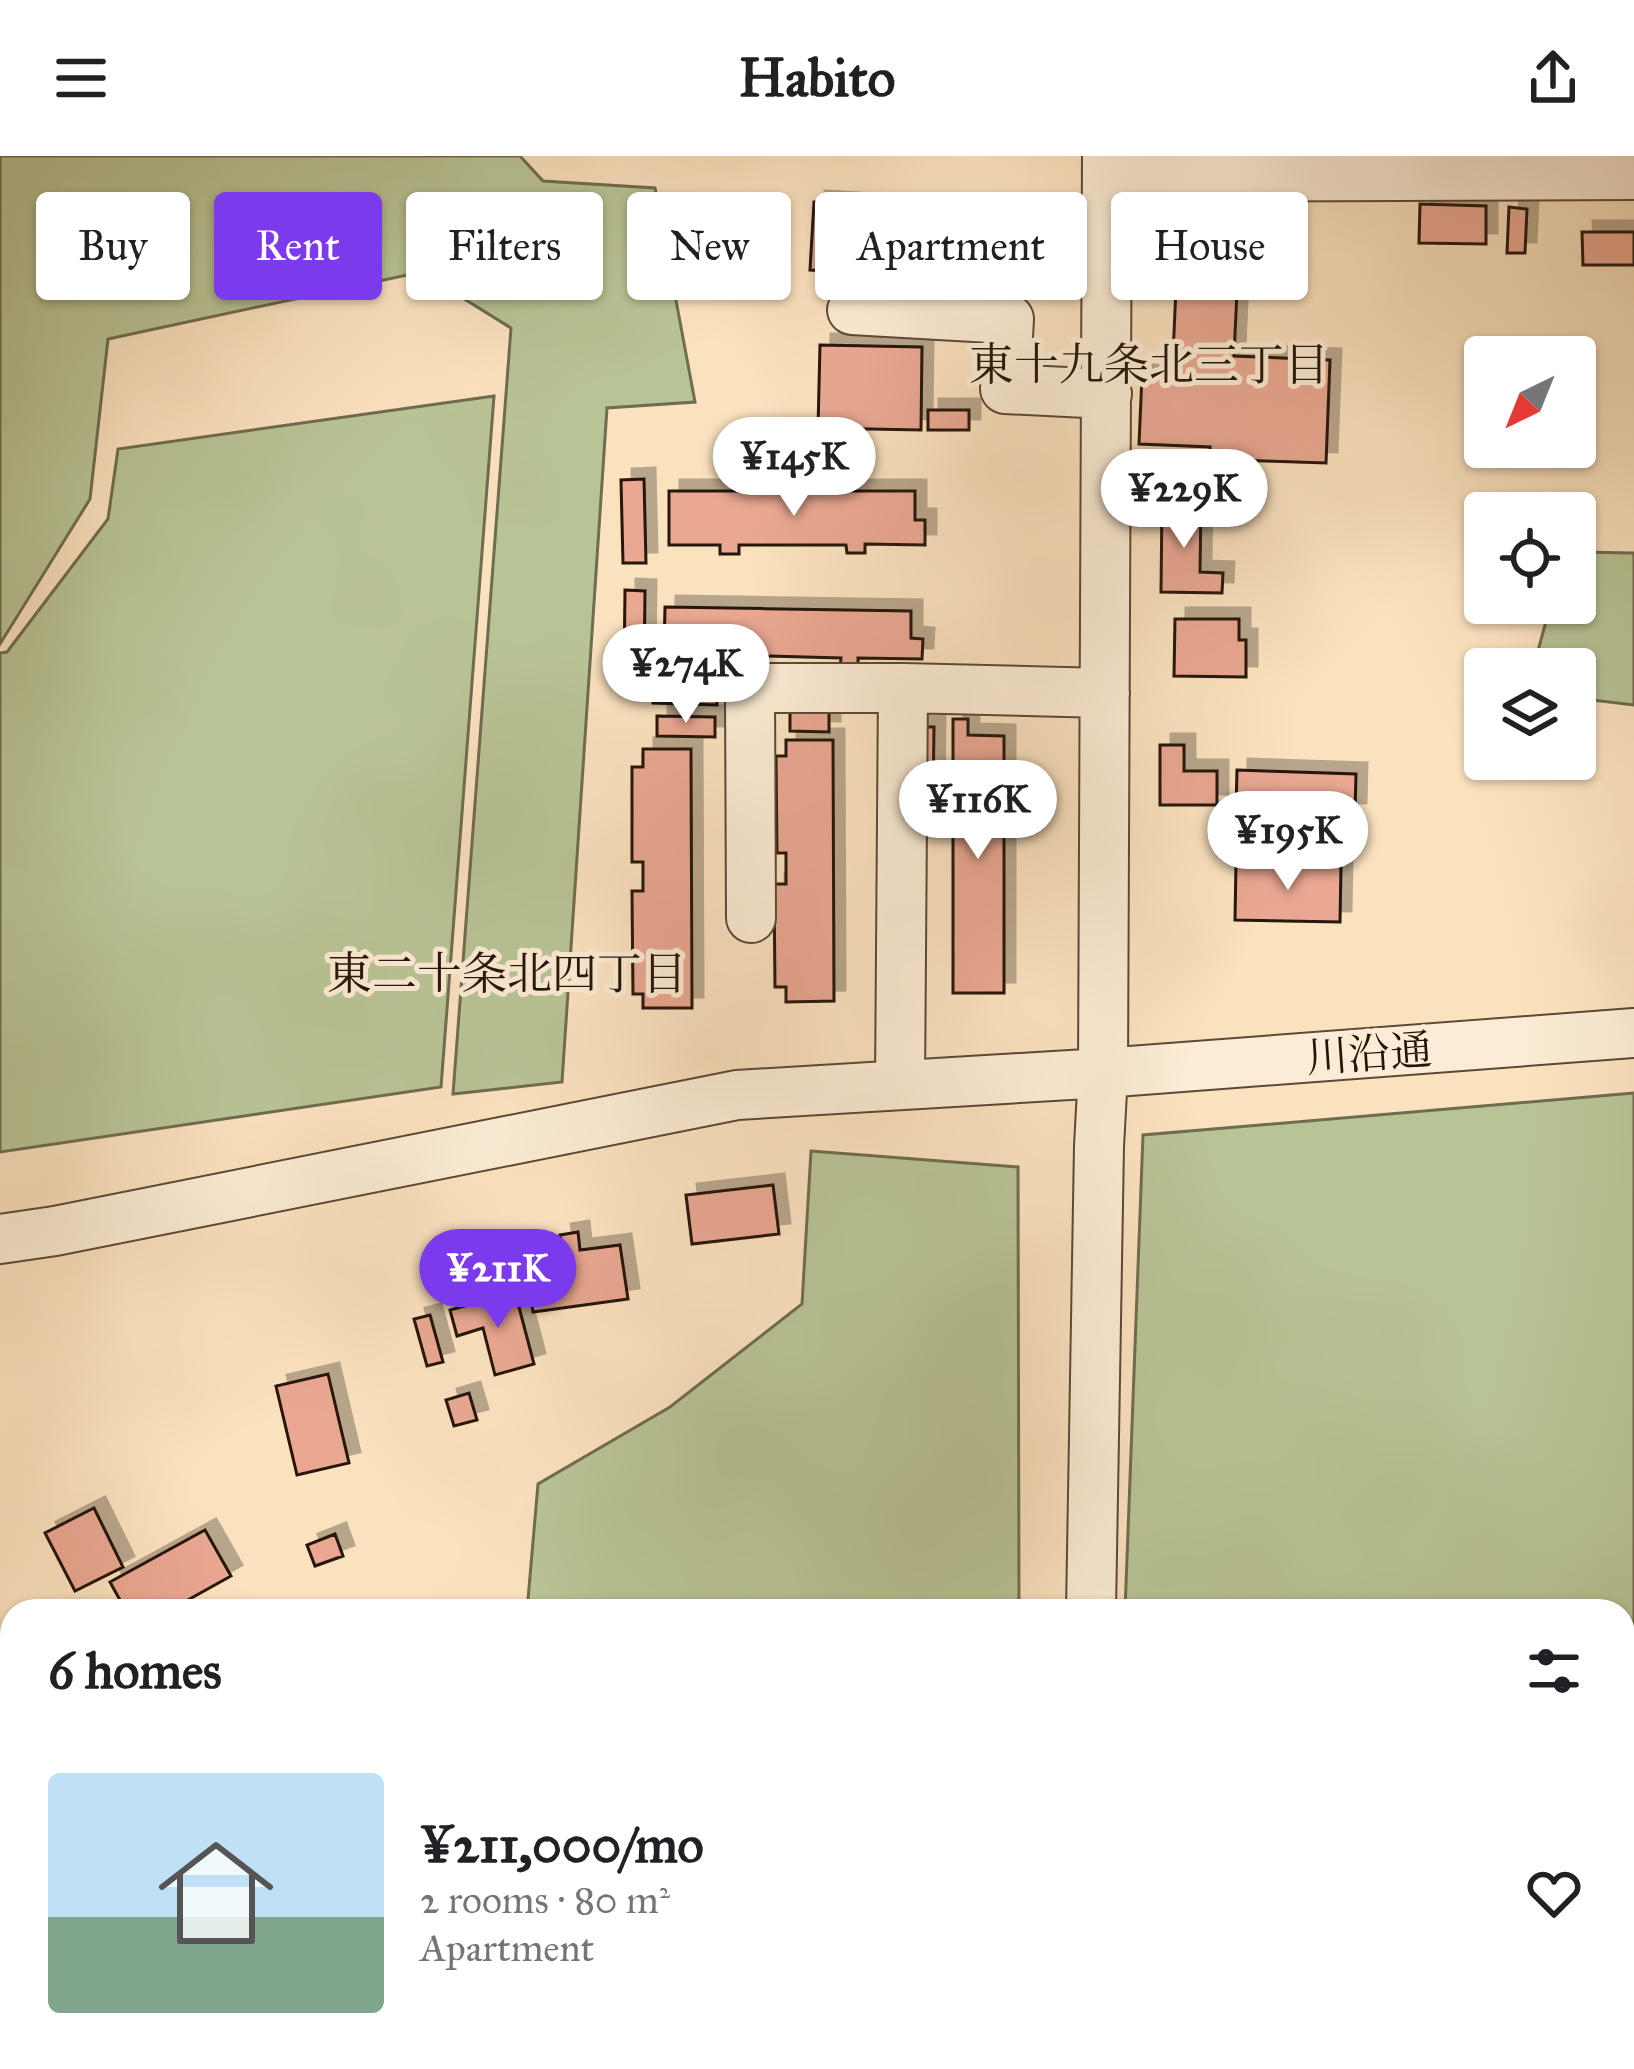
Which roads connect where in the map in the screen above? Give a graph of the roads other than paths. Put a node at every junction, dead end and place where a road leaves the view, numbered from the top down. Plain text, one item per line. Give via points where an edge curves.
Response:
1 (1107, 166) edge
2 (1401, 166) edge
3 (1634, 175) edge
4 (851, 310) dead end
5 (1106, 394) junction
6 (903, 688) junction
7 (1105, 693) junction
8 (751, 918) dead end
9 (1634, 1033) edge
10 (1103, 1073) junction
11 (900, 1085) junction
12 (0, 1239) edge
13 (1091, 1599) edge

1 - 2 street
1 - 5 street
2 - 3 street
4 - 5 street via 1009,319 1005,388
5 - 7 street
6 - 7 street
6 - 8 street via 750,688
6 - 11 street
7 - 10 street
9 - 10 street, 川沿通
10 - 11 street, 川沿通
10 - 13 street
11 - 12 street, 川沿通 via 737,1095

